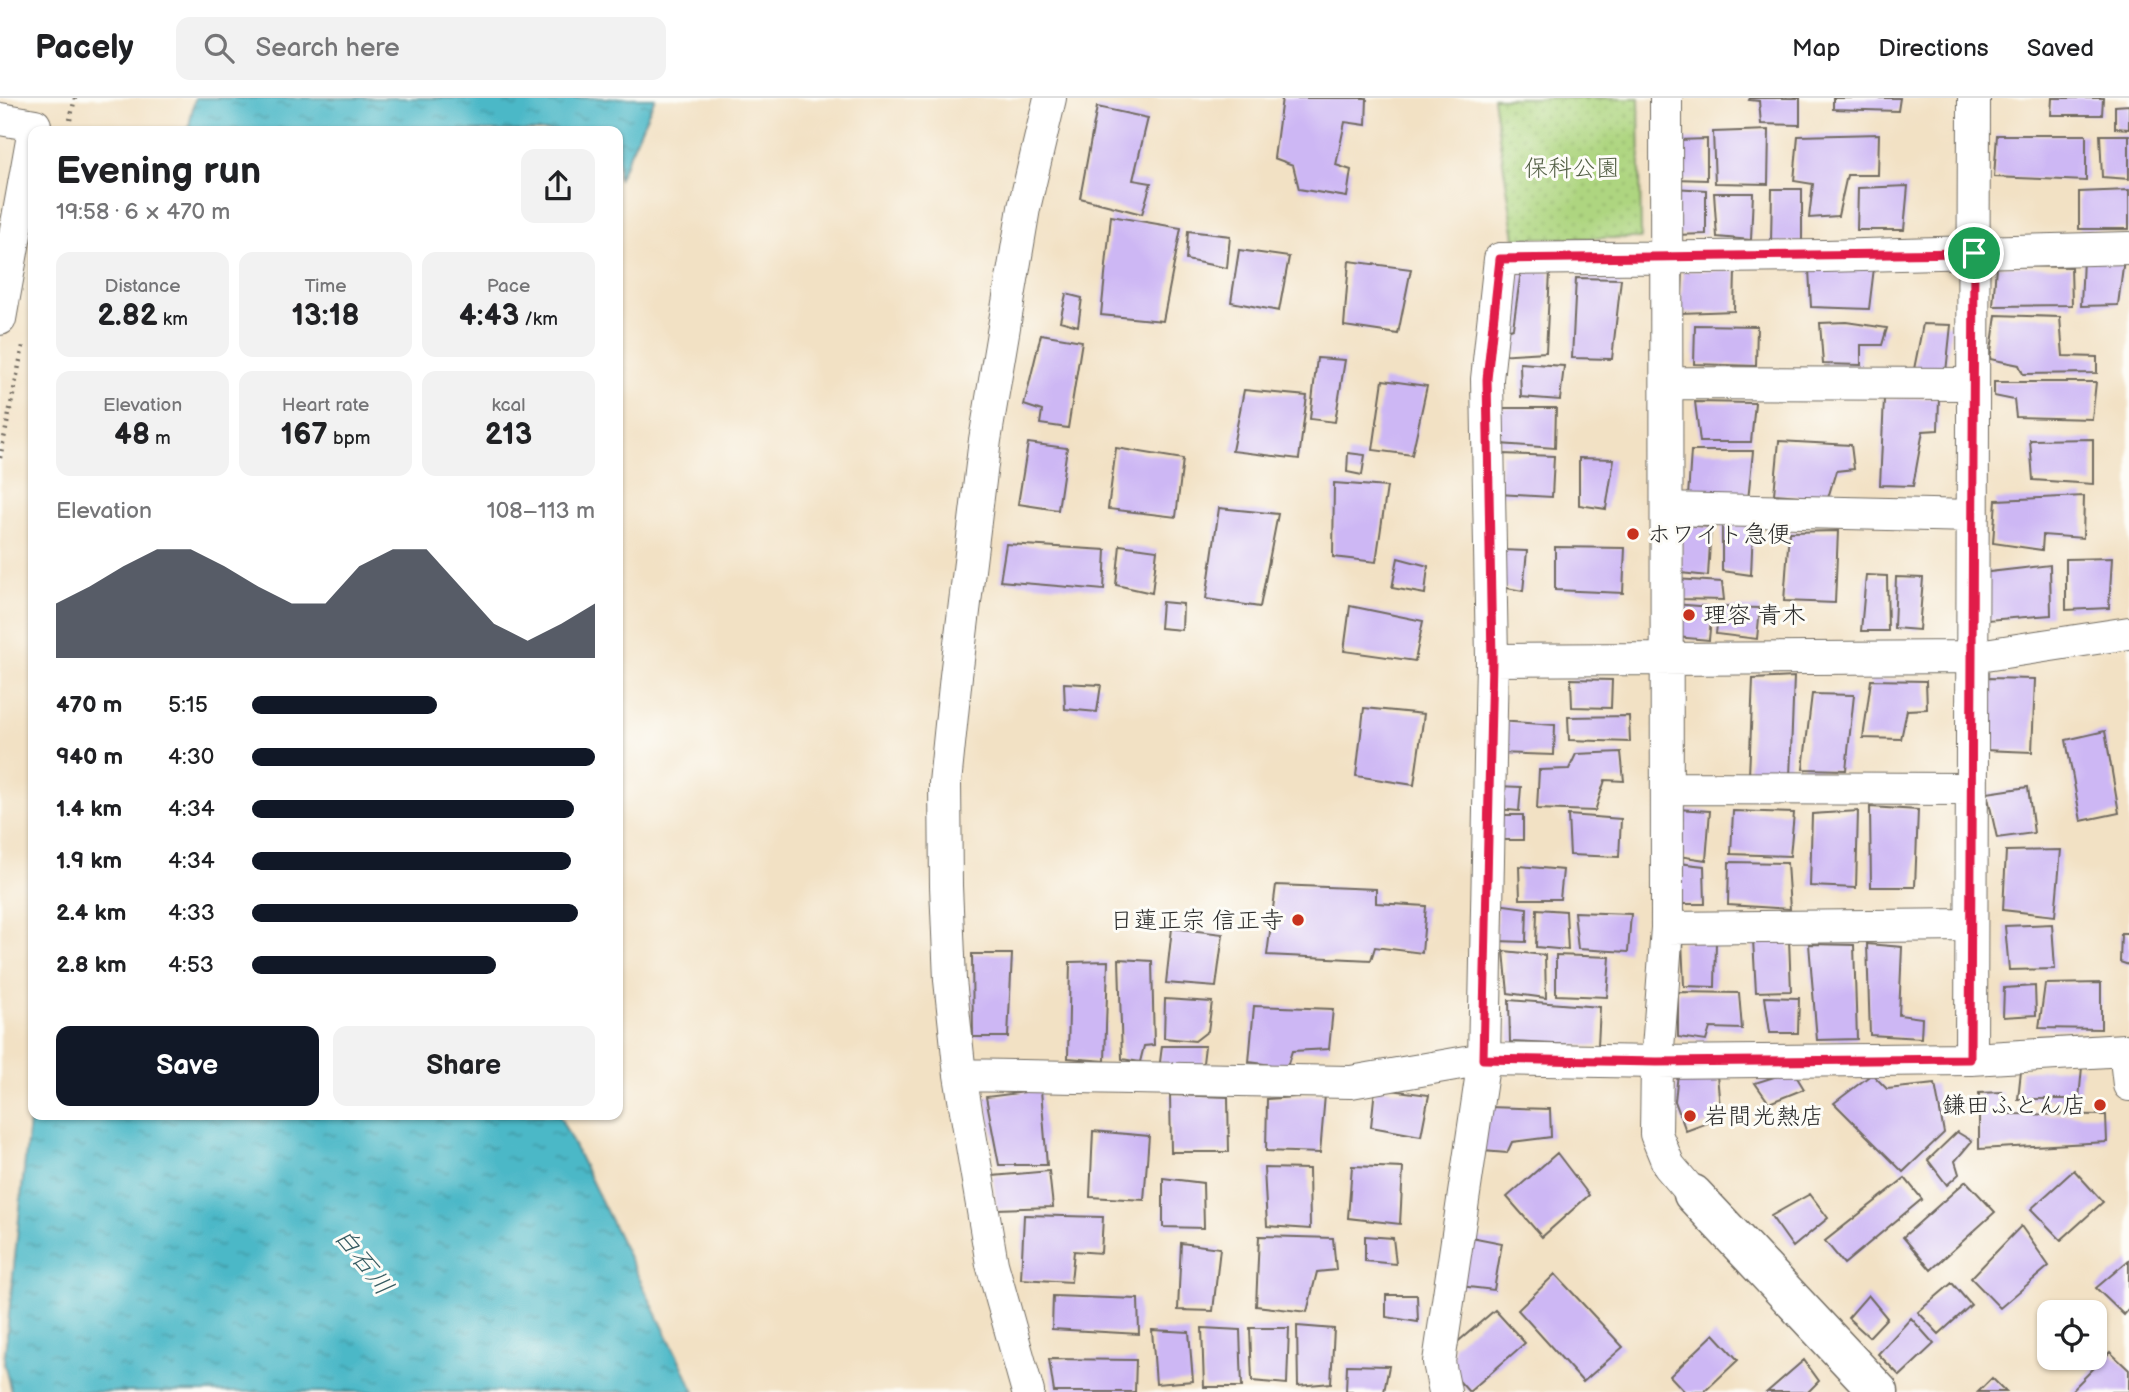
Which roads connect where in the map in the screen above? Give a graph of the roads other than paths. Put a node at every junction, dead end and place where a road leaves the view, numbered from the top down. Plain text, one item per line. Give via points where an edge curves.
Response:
1 (1050, 98) edge
2 (1666, 98) edge
3 (1974, 98) edge
4 (0, 119) edge
5 (35, 122) edge
6 (28, 161) edge
7 (2129, 248) edge
8 (1974, 253) junction
9 (1667, 257) junction
10 (0, 319) edge
11 (1667, 383) junction
12 (1973, 384) junction
13 (1667, 509) junction
14 (1973, 516) junction
15 (2129, 633) edge
16 (1972, 657) junction
17 (1492, 660) junction
18 (1667, 660) junction
19 (1667, 788) junction
20 (1972, 789) junction
21 (1971, 925) junction
22 (1667, 928) junction
23 (2127, 1050) edge
24 (1483, 1059) junction
25 (1970, 1059) junction
26 (1657, 1062) junction
27 (960, 1075) junction
28 (2129, 1085) edge
29 (1693, 1194) joint
30 (1028, 1392) edge
31 (1445, 1392) edge
32 (1879, 1392) edge

1 - 27 street via 1024,208 985,440 945,783 950,967
2 - 9 street
3 - 8 street
4 - 5 street
6 - 10 street
7 - 8 street
8 - 9 street
8 - 12 street
9 - 11 street
9 - 17 street via 1500,259 1487,379
11 - 12 street
11 - 13 street
12 - 14 street
13 - 14 street
13 - 18 street
14 - 16 street
15 - 16 street
16 - 18 street
16 - 20 street
17 - 18 street
17 - 24 street
18 - 19 street
19 - 20 street
19 - 22 street
20 - 21 street
21 - 22 street
21 - 25 street
22 - 26 street
23 - 25 street
23 - 28 street
24 - 26 street
24 - 27 street via 1351,1082
24 - 31 street via 1439,1362
25 - 26 street
26 - 29 street via 1656,1134 1669,1166
27 - 30 street via 992,1264
29 - 32 street

